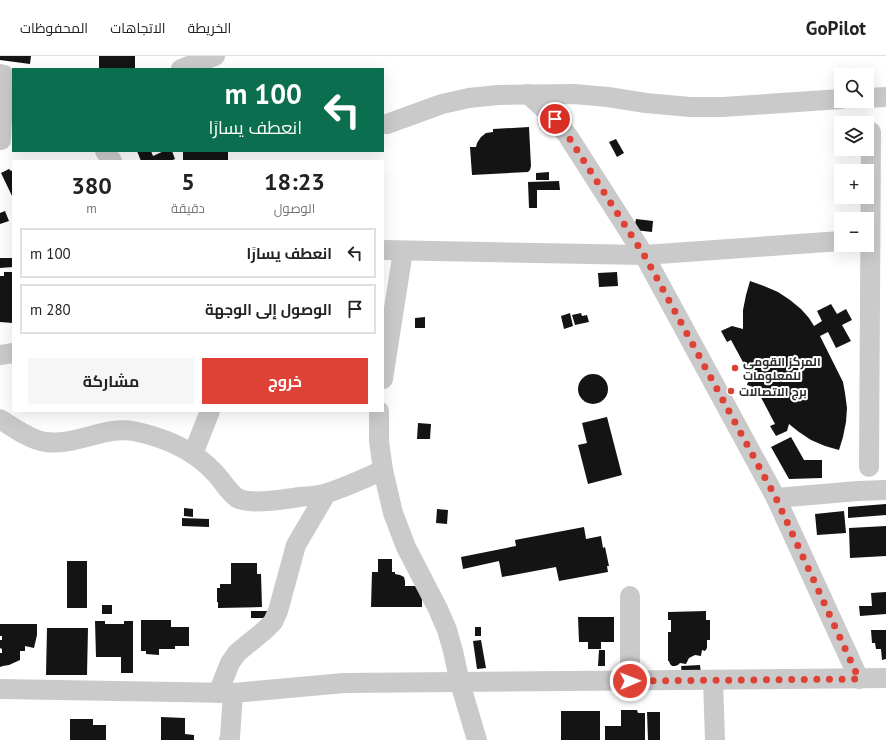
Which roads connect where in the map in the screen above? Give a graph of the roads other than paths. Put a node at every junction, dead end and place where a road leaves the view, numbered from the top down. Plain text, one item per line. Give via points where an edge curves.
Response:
1 (222, 60) edge
2 (186, 68) edge
3 (0, 74) edge
4 (528, 94) junction
5 (886, 97) edge
6 (874, 98) edge
7 (834, 100) edge
8 (384, 124) edge
9 (5, 139) edge
10 (872, 156) edge
11 (873, 212) edge
12 (834, 241) edge
13 (384, 250) edge
14 (403, 251) junction
15 (874, 252) edge
16 (644, 255) junction
17 (12, 353) edge
18 (0, 355) edge
19 (384, 373) edge
20 (210, 412) edge
21 (379, 412) edge
22 (0, 419) edge
23 (193, 454) junction
24 (870, 468) dead end
25 (384, 470) junction
26 (886, 490) edge
27 (326, 494) junction
28 (776, 498) junction
29 (630, 596) dead end
30 (886, 678) edge
31 (859, 679) junction
32 (713, 680) junction
33 (630, 681) junction
34 (460, 683) junction
35 (0, 689) edge
36 (226, 693) junction
37 (229, 740) edge
38 (477, 740) edge
39 (715, 740) edge

1 - 2 street
3 - 9 street via 4,75
4 - 7 street via 574,94 646,103 723,108
4 - 8 street via 469,98 442,104
4 - 16 street via 555,119 568,136
5 - 6 street
10 - 11 street
12 - 16 street
13 - 14 street
14 - 16 street
14 - 19 street
15 - 24 street
16 - 28 street
17 - 18 street
20 - 23 street
21 - 25 street via 379,441
22 - 23 street via 45,442 130,430 150,435
23 - 27 street via 202,460 233,494 247,502
25 - 27 street
25 - 34 street via 393,513 406,547 447,630
26 - 28 street
27 - 36 street via 296,545 273,622 237,653 230,663
28 - 31 street
29 - 33 street
30 - 31 street
31 - 32 street
32 - 33 street
32 - 39 street
33 - 34 street
34 - 36 street via 344,683
34 - 38 street
35 - 36 street
36 - 37 street

